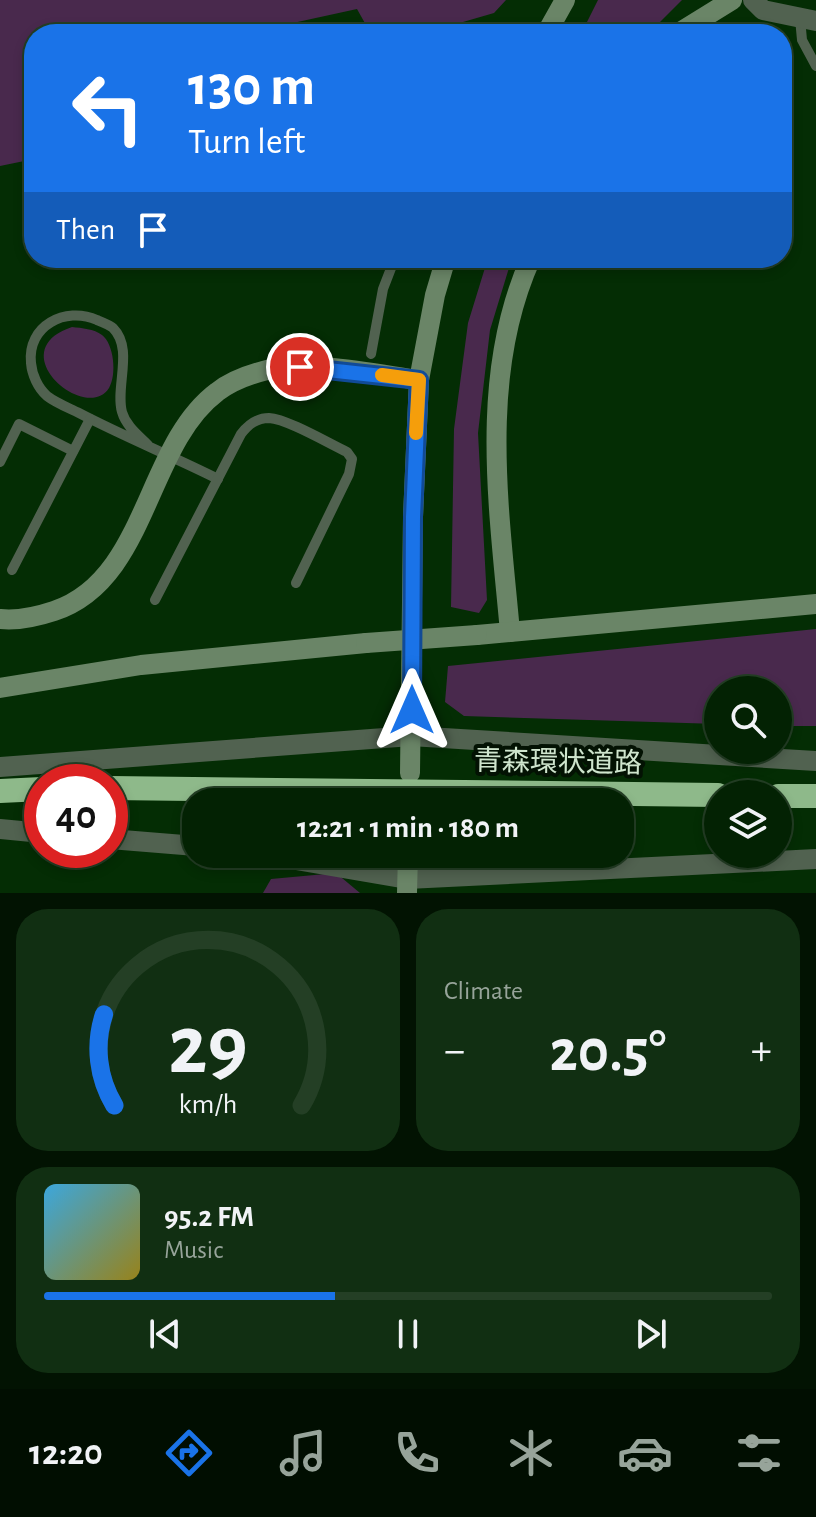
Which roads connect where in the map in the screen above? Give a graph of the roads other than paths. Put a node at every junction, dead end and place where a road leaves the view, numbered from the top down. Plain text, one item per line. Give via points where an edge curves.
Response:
1 (565, 0) edge
2 (732, 0) edge
3 (753, 0) edge
4 (808, 20) edge
5 (552, 24) edge
6 (693, 24) edge
7 (816, 66) edge
8 (391, 268) edge
9 (443, 268) edge
10 (526, 268) edge
11 (371, 354) dead end
12 (419, 380) junction
13 (90, 419) junction
14 (148, 445) junction
15 (73, 451) junction
16 (170, 455) junction
17 (0, 462) edge
18 (218, 479) junction
19 (12, 570) dead end
20 (296, 583) dead end
21 (155, 600) dead end
22 (816, 604) edge
23 (0, 619) edge
24 (510, 632) junction
25 (0, 688) edge
26 (411, 736) junction
27 (816, 761) edge
28 (0, 767) edge
29 (410, 773) dead end
30 (128, 788) edge
31 (24, 790) edge
32 (0, 791) edge
33 (704, 795) edge
34 (792, 796) edge
35 (816, 796) edge
36 (0, 829) edge
37 (24, 831) edge
38 (128, 840) edge
39 (182, 845) edge
40 (816, 859) edge
41 (325, 868) edge
42 (407, 886) edge

1 - 5 street
2 - 6 street
3 - 4 street via 763,10
4 - 7 lane via 802,40
8 - 11 lane
9 - 12 street
10 - 24 street via 504,339 496,407
12 - 16 street via 300,367 269,369 217,392 195,414
12 - 26 street
13 - 14 lane
13 - 14 lane via 46,395 35,381 31,350 37,333 63,316 78,314 113,327 120,340 121,411
13 - 15 lane
14 - 16 lane
15 - 17 lane via 19,424
15 - 19 lane
16 - 18 lane
16 - 23 street via 128,542 86,595 38,617
18 - 20 lane via 241,434 260,419 280,421 347,452 352,459 349,474
18 - 21 lane
22 - 24 street
24 - 25 street, bridge via 141,665
26 - 27 street
26 - 28 street
26 - 29 street
30 - 33 highway, 青森環状道路
31 - 32 highway
34 - 35 highway
36 - 37 street
38 - 39 street
40 - 42 street
41 - 42 street

